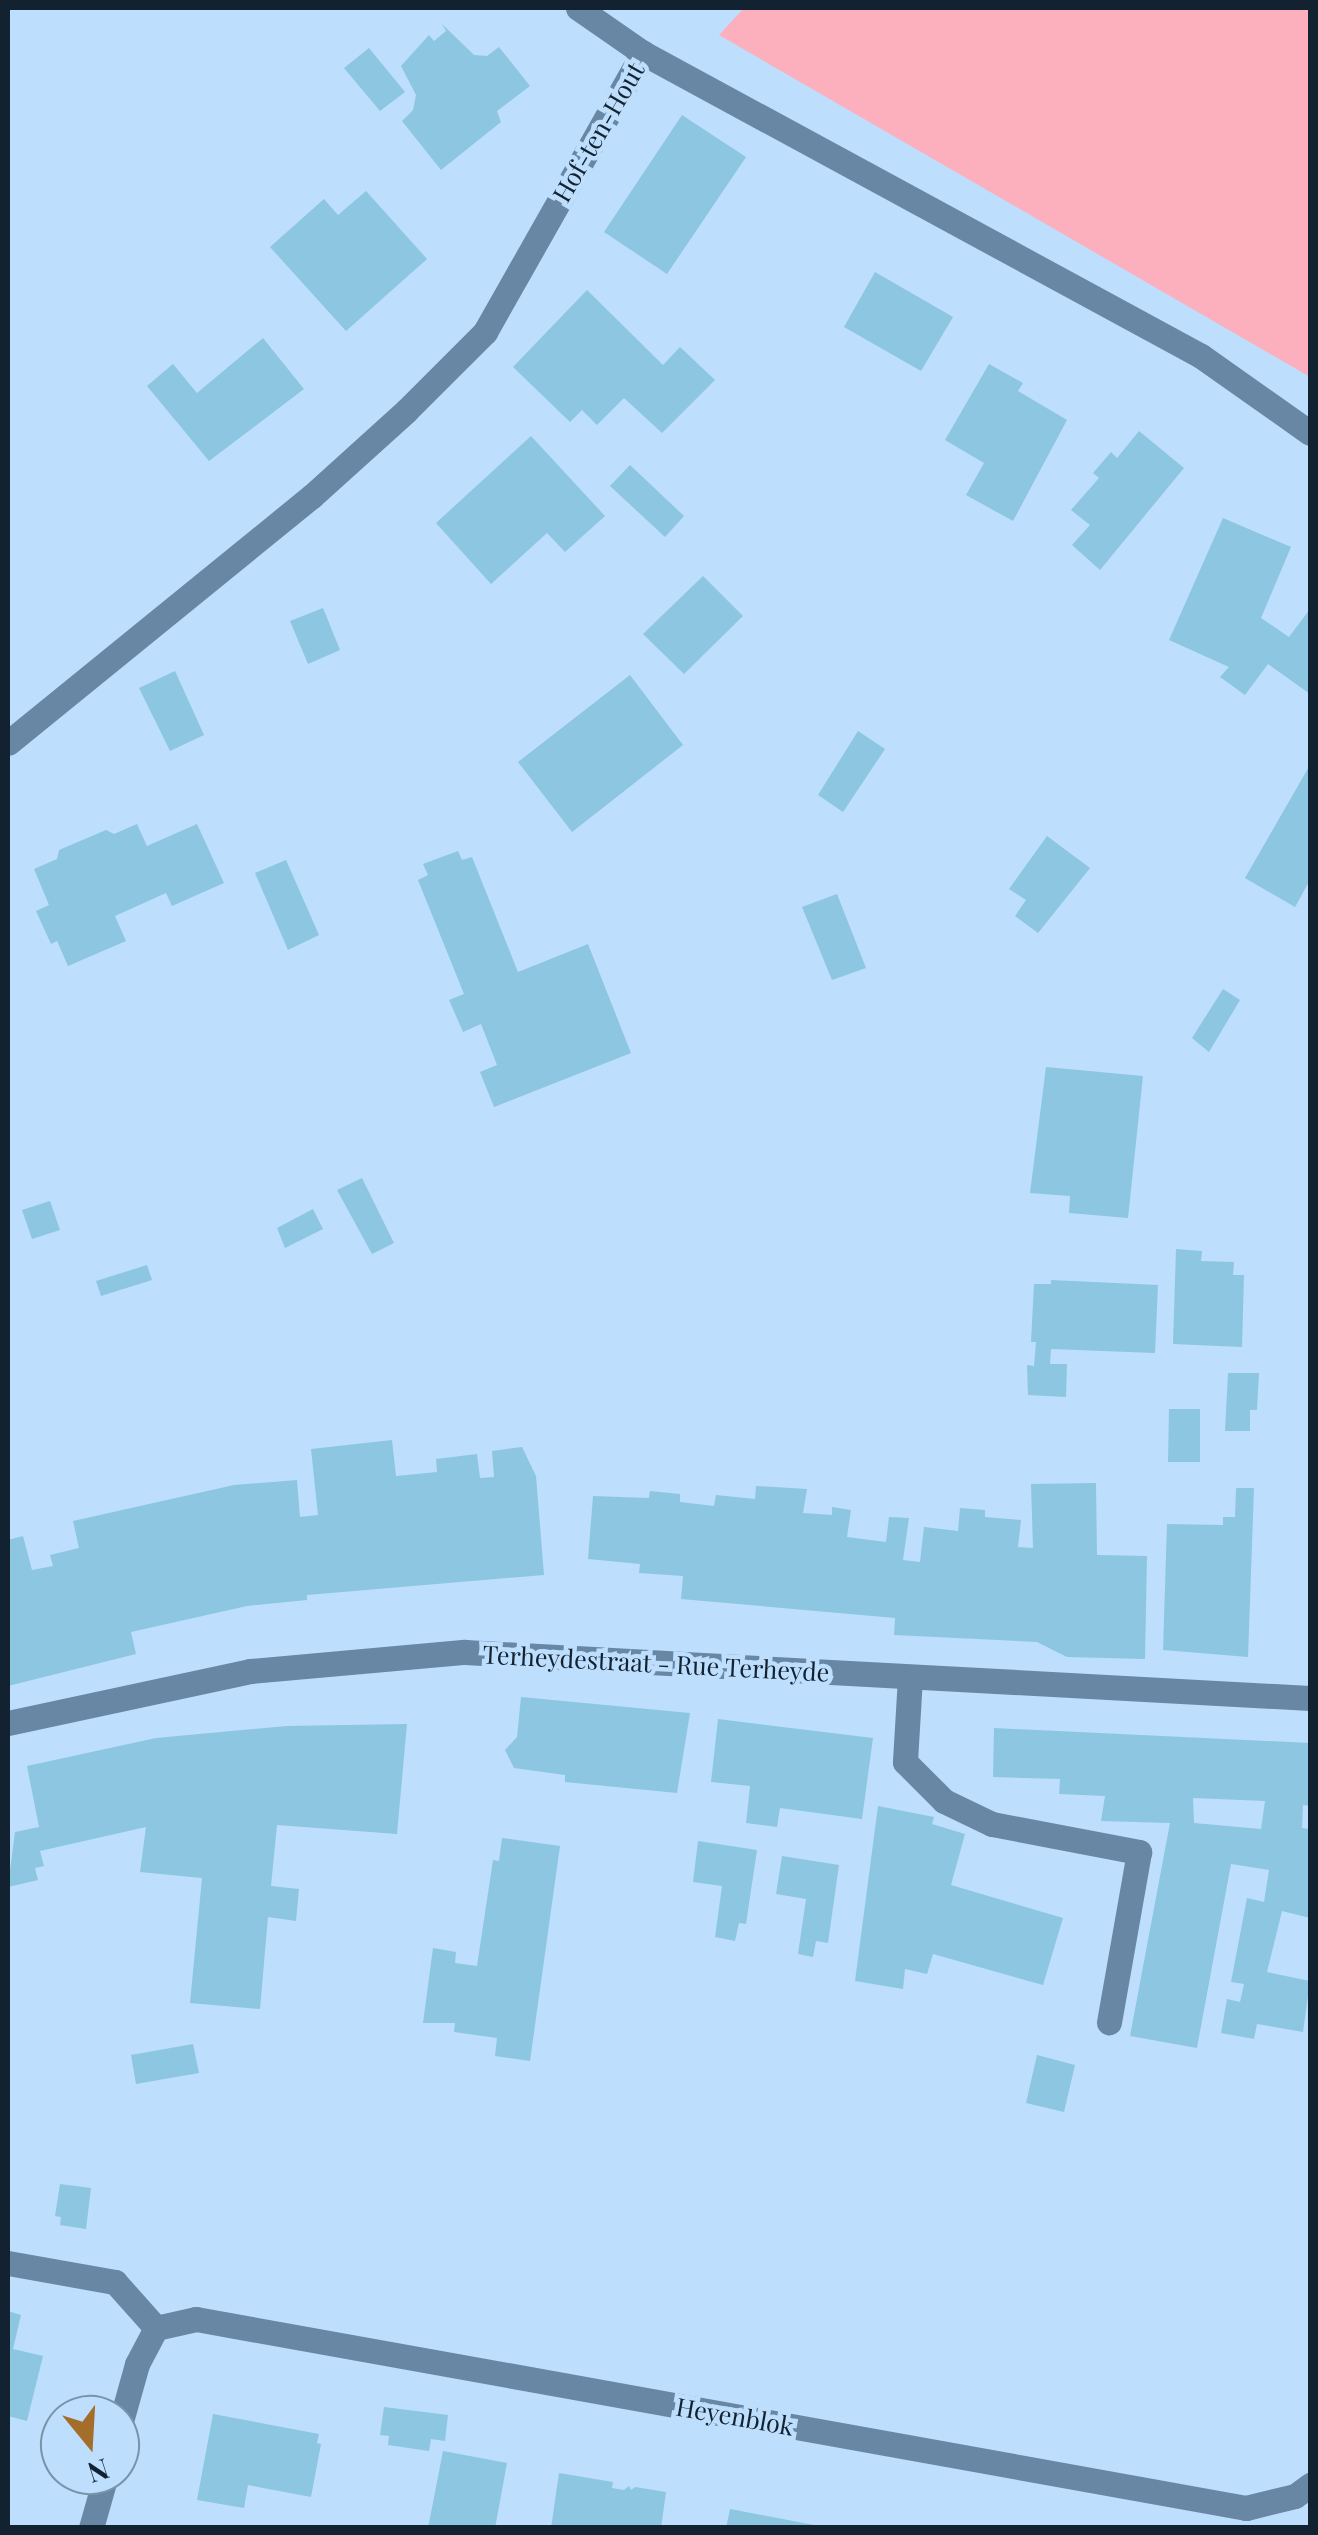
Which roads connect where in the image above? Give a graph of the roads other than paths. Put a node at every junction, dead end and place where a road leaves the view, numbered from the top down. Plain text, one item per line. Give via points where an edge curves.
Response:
1 (578, 8) edge
2 (643, 53) junction
3 (1310, 434) edge
4 (8, 743) edge
5 (910, 1677) junction
6 (1310, 1698) edge
7 (8, 1723) edge
8 (1109, 2022) dead end
9 (8, 2263) edge
10 (156, 2328) junction
11 (128, 2395) edge
12 (1310, 2485) edge
13 (100, 2495) edge
14 (91, 2528) edge

1 - 2 street
2 - 3 street, Hof-ten-Hout via 1201,356
2 - 4 street, Hof-ten-Hout via 485,332 312,496
5 - 6 street, Terheydestraat - Rue Terheyde
5 - 7 street, Terheydestraat - Rue Terheyde via 464,1652 250,1671
5 - 8 street via 905,1762 944,1802 992,1824 1140,1852
9 - 10 street via 114,2282
10 - 11 street
10 - 12 street, Heyenblok via 196,2320 1246,2508 1295,2496
13 - 14 street

